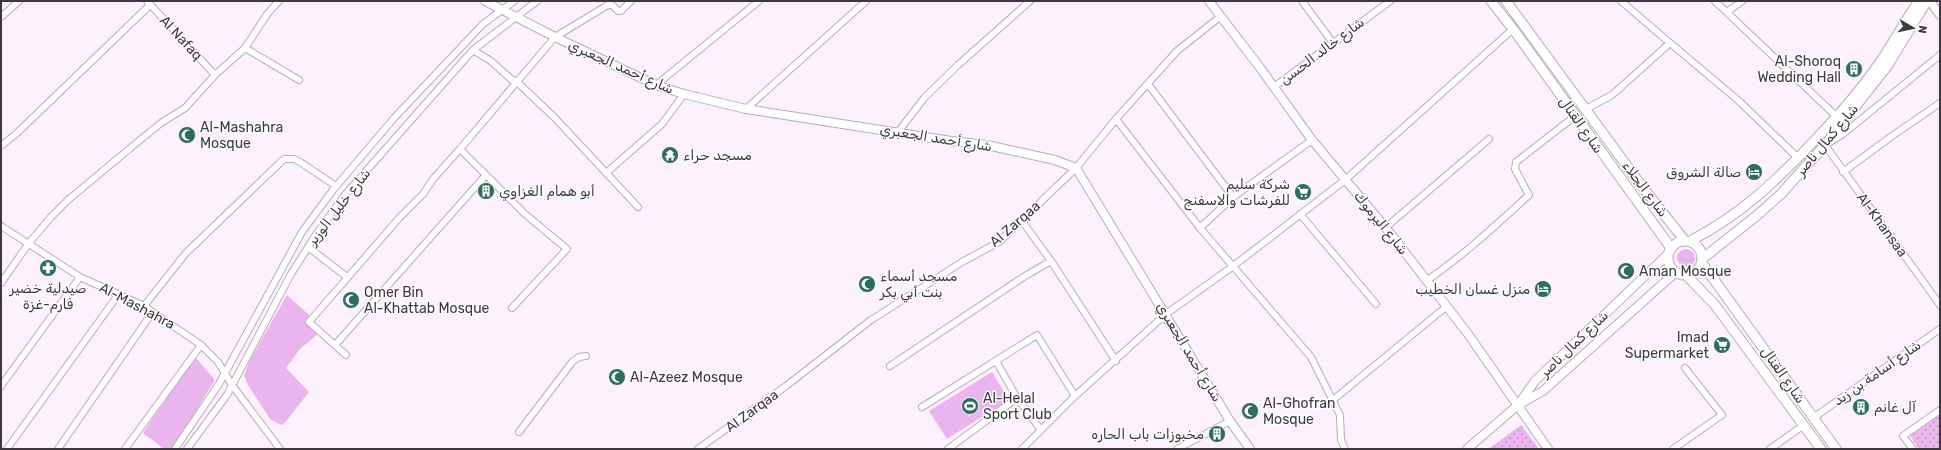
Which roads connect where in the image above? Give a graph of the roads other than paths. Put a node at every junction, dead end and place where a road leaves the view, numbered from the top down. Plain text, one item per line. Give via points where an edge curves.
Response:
1 (19, 1) edge
2 (279, 1) edge
3 (485, 1) edge
4 (514, 1) edge
5 (537, 1) edge
6 (631, 1) edge
7 (759, 1) edge
8 (866, 1) edge
9 (1018, 1) edge
10 (1030, 1) edge
11 (1209, 1) edge
12 (1302, 1) edge
13 (1390, 1) edge
14 (1491, 1) edge
15 (1506, 1) edge
16 (1621, 1) edge
17 (1715, 1) edge
18 (1742, 1) edge
19 (1919, 1) edge
20 (1928, 1) edge
21 (148, 3) edge
22 (1024, 7) junction
23 (502, 10) junction
24 (1727, 12) junction
25 (1940, 15) edge
26 (1221, 16) junction
27 (1, 17) edge
28 (517, 18) junction
29 (1513, 29) junction
30 (555, 37) junction
31 (1333, 43) junction
32 (1670, 43) junction
33 (245, 48) junction
34 (473, 50) junction
35 (1940, 55) edge
36 (215, 75) junction
37 (299, 80) dead end
38 (516, 81) junction
39 (1148, 84) junction
40 (656, 85) junction
41 (1274, 87) junction
42 (684, 94) junction
43 (1940, 103) edge
44 (746, 109) junction
45 (1586, 109) junction
46 (1575, 116) junction
47 (1837, 117) junction
48 (1116, 119) junction
49 (898, 132) junction
50 (1489, 139) dead end
51 (1312, 140) junction
52 (1825, 145) junction
53 (1, 146) edge
54 (460, 150) junction
55 (1798, 158) junction
56 (1076, 168) junction
57 (1843, 172) junction
58 (606, 173) junction
59 (485, 176) junction
60 (1345, 180) junction
61 (336, 186) junction
62 (1233, 197) junction
63 (638, 207) dead end
64 (1300, 214) junction
65 (1022, 221) junction
66 (1, 226) edge
67 (1200, 228) junction
68 (1385, 228) junction
69 (1687, 241) junction
70 (29, 243) junction
71 (308, 247) junction
72 (1670, 251) junction
73 (1051, 261) junction
74 (1702, 261) junction
75 (1232, 267) junction
76 (1676, 272) junction
77 (1686, 275) junction
78 (80, 277) junction
79 (347, 277) junction
80 (1426, 280) junction
81 (1, 283) edge
82 (118, 295) junction
83 (1376, 304) dead end
84 (1940, 305) edge
85 (144, 306) junction
86 (1447, 306) junction
87 (512, 308) dead end
88 (152, 313) junction
89 (1166, 314) junction
90 (1940, 329) edge
91 (202, 345) junction
92 (336, 345) junction
93 (346, 356) dead end
94 (586, 356) dead end
95 (996, 361) junction
96 (1116, 361) junction
97 (890, 366) dead end
98 (1685, 368) dead end
99 (225, 371) junction
100 (232, 385) junction
101 (1, 386) edge
102 (1074, 396) junction
103 (1017, 398) junction
104 (1333, 400) junction
105 (1518, 405) junction
106 (922, 407) dead end
107 (1940, 410) edge
108 (1813, 418) junction
109 (1230, 421) junction
110 (1804, 425) junction
111 (1041, 430) junction
112 (519, 432) dead end
113 (7, 449) edge
114 (58, 449) edge
115 (125, 449) edge
116 (175, 449) edge
117 (187, 449) edge
118 (280, 449) edge
119 (698, 449) edge
120 (948, 449) edge
121 (1022, 449) edge
122 (1177, 449) edge
123 (1250, 449) edge
124 (1346, 449) edge
125 (1467, 449) edge
126 (1548, 449) edge
127 (1673, 449) edge
128 (1770, 449) edge
129 (1821, 449) edge
130 (1836, 449) edge
131 (1913, 449) edge

1 - 27 street
2 - 33 street
3 - 23 street, شارع أحمد الجعبري
4 - 23 street, شارع خليل الوزير
5 - 28 street, شارع خليل الوزير
6 - 30 street via 621,11 608,5
7 - 40 street
8 - 44 street
9 - 22 street
10 - 22 street
11 - 26 street, شارع اليرموك
12 - 31 street
13 - 31 street, شارع خالد الحسن
14 - 29 main road, شارع القنال
15 - 45 main road, شارع الجلاء
16 - 32 street
17 - 24 street
18 - 24 street
19 - 47 main road, شارع كمال ناصر via 1878,65
20 - 25 street
20 - 52 main road, شارع كمال ناصر via 1888,65
21 - 36 street, Al Nafaq
21 - 53 street
22 - 49 street via 936,86
23 - 28 street, شارع أحمد الجعبري
23 - 61 street, شارع خليل الوزير via 483,24
24 - 47 street
26 - 39 street, Al Zarqaa via 1177,51
26 - 41 street, شارع اليرموك
28 - 30 street, شارع أحمد الجعبري
28 - 34 street, شارع خليل الوزير
29 - 46 main road, شارع القنال
29 - 60 street
30 - 38 street
30 - 40 street, شارع أحمد الجعبري
31 - 41 street, شارع خالد الحسن
32 - 45 street via 1612,95
32 - 55 street via 1739,101
33 - 36 street
33 - 37 street
34 - 38 street
34 - 71 street, شارع خليل الوزير via 344,196
35 - 52 street via 1843,134
36 - 70 street via 185,108 161,123 68,200
38 - 54 street
38 - 58 street via 555,118
39 - 48 street, Al Zarqaa
39 - 62 street
40 - 42 street, شارع أحمد الجعبري
41 - 51 street, شارع اليرموك
42 - 44 street, شارع أحمد الجعبري
42 - 58 street via 662,124
43 - 57 street
44 - 49 street, شارع أحمد الجعبري
45 - 69 main road, شارع الجلاء
46 - 72 main road, شارع القنال
46 - 80 street via 1516,162 1515,169 1529,195 1477,242
47 - 55 main road, شارع كمال ناصر
48 - 56 street, Al Zarqaa
48 - 67 street
49 - 56 street, شارع أحمد الجعبري via 987,145 1055,160
50 - 68 street
51 - 60 street, شارع اليرموك
51 - 62 street
52 - 57 street, Al-Khansaa
52 - 74 main road, شارع كمال ناصر via 1781,194
54 - 59 street
54 - 79 street
55 - 69 main road, شارع كمال ناصر via 1745,208 1716,228
56 - 65 street, Al Zarqaa
56 - 89 street, شارع أحمد الجعبري
57 - 84 street, Al-Khansaa
58 - 63 street
59 - 87 street via 567,249
59 - 92 street
60 - 64 street
60 - 68 street, شارع اليرموك
61 - 85 street via 300,162 284,159 186,253
61 - 99 street, شارع خليل الوزير via 302,232
62 - 67 street
64 - 75 street
64 - 83 street
65 - 73 street
65 - 119 street, Al Zarqaa via 999,242 962,262 871,320 786,386
66 - 70 street, Al-Mashahra
67 - 75 street
68 - 80 street, شارع اليرموك
69 - 72 main road via 1679,242
69 - 74 main road via 1699,247
70 - 78 street, Al-Mashahra
70 - 81 street
71 - 79 street
71 - 100 street, شارع خليل الوزير
72 - 76 main road via 1669,264
72 - 105 street, شارع كمال ناصر via 1535,381
73 - 96 street
73 - 97 street
74 - 77 main road via 1695,272
74 - 108 main road, شارع القنال
75 - 89 street
75 - 104 street via 1311,357
76 - 77 main road
76 - 105 street, شارع كمال ناصر via 1543,391
77 - 110 main road, شارع القنال via 1715,304
78 - 82 street, Al-Mashahra
78 - 101 street
79 - 92 street via 308,322
80 - 86 street, شارع اليرموك
82 - 85 street, Al-Mashahra
82 - 113 street
85 - 88 street, Al-Mashahra
86 - 104 street
86 - 105 street, شارع اليرموك
88 - 91 street, Al-Mashahra
88 - 114 street
89 - 96 street
89 - 109 street, شارع أحمد الجعبري
90 - 108 street, شارع أسامة بن زيد
91 - 99 street, Al-Mashahra
91 - 115 street
92 - 93 street
94 - 112 street via 573,361
95 - 102 street via 1037,335
95 - 103 street
95 - 106 street
96 - 102 street
98 - 127 street via 1722,415
99 - 100 street, Al-Mashahra
99 - 116 street, شارع خليل الوزير
100 - 117 street, شارع خليل الوزير
100 - 118 street, Al-Mashahra
102 - 111 street
103 - 111 street
103 - 120 street
104 - 124 street via 1340,415 1340,440
105 - 125 street, شارع كمال ناصر
105 - 126 street, شارع اليرموك
107 - 131 street via 1903,436
108 - 130 main road, شارع القنال
109 - 122 street
109 - 123 street, شارع أحمد الجعبري
110 - 128 street
110 - 129 main road, شارع القنال
111 - 121 street

